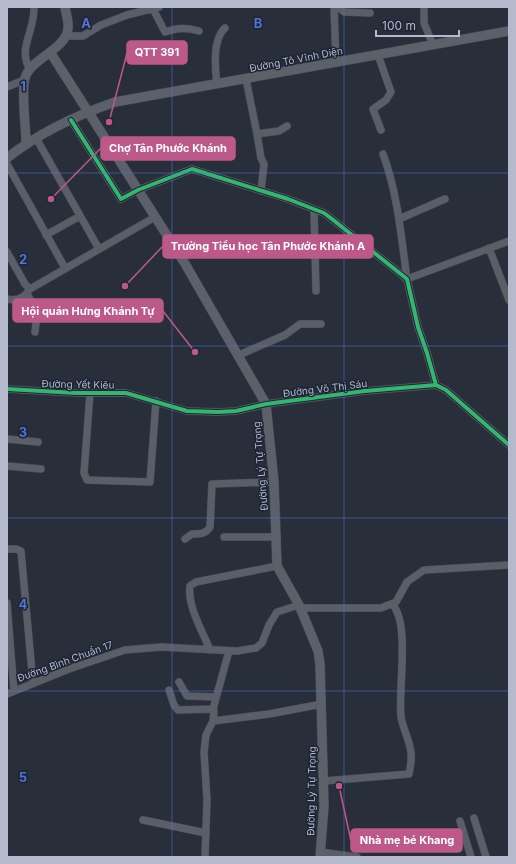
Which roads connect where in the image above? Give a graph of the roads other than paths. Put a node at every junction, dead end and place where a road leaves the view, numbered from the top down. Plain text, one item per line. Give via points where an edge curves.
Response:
1 (34, 7) edge
2 (65, 7) edge
3 (126, 7) edge
4 (334, 7) edge
5 (338, 7) edge
6 (424, 7) edge
7 (156, 8) edge
8 (370, 13) dead end
9 (127, 15) junction
10 (225, 28) dead end
11 (199, 31) dead end
12 (509, 31) edge
13 (67, 36) junction
14 (433, 45) junction
15 (50, 52) junction
16 (378, 55) junction
17 (336, 62) junction
18 (30, 69) junction
19 (246, 79) junction
20 (24, 80) junction
21 (217, 84) junction
22 (7, 87) edge
23 (87, 112) junction
24 (70, 120) junction
25 (287, 126) dead end
26 (381, 130) dead end
27 (258, 134) junction
28 (36, 138) junction
29 (26, 143) junction
30 (383, 154) dead end
31 (7, 158) edge
32 (7, 164) edge
33 (138, 190) junction
34 (261, 191) junction
35 (445, 200) dead end
36 (314, 210) junction
37 (80, 216) junction
38 (155, 217) junction
39 (399, 219) junction
40 (46, 235) junction
41 (509, 241) edge
42 (489, 248) junction
43 (99, 249) junction
44 (7, 252) edge
45 (65, 268) junction
46 (406, 278) junction
47 (29, 291) junction
48 (316, 291) dead end
49 (7, 299) edge
50 (509, 300) edge
51 (321, 324) dead end
52 (35, 332) dead end
53 (239, 355) junction
54 (436, 386) junction
55 (7, 389) edge
56 (90, 393) junction
57 (156, 401) junction
58 (266, 404) junction
59 (7, 439) edge
60 (38, 442) dead end
61 (509, 445) edge
62 (7, 466) edge
63 (41, 469) dead end
64 (274, 482) junction
65 (224, 537) dead end
66 (277, 537) junction
67 (185, 539) dead end
68 (7, 549) edge
69 (509, 565) edge
70 (277, 566) junction
71 (7, 603) edge
72 (393, 605) junction
73 (299, 606) junction
74 (210, 650) junction
75 (229, 651) junction
76 (179, 682) dead end
77 (33, 683) junction
78 (169, 690) dead end
79 (10, 692) edge
80 (215, 697) junction
81 (322, 704) junction
82 (213, 709) junction
83 (214, 721) junction
84 (324, 781) junction
85 (474, 818) dead end
86 (143, 820) dead end
87 (460, 821) dead end
88 (206, 833) junction
89 (320, 854) edge
90 (204, 857) edge
91 (357, 857) edge
92 (471, 857) edge
93 (486, 857) edge

1 - 18 street via 24,58
2 - 13 main road
3 - 9 street
4 - 17 street
5 - 8 street via 344,12
6 - 14 street via 424,23
7 - 9 street
7 - 11 street via 165,32 177,28
9 - 13 street via 101,25 83,36
10 - 21 street via 216,50
12 - 14 main road, Đường Tô Vĩnh Diện
13 - 15 main road
14 - 16 main road, Đường Tô Vĩnh Diện
15 - 18 main road
15 - 23 main road, Đường Lý Tự Trọng
16 - 17 main road, Đường Tô Vĩnh Diện
16 - 26 street via 391,92 386,100 373,109
17 - 19 main road, Đường Tô Vĩnh Diện
18 - 20 main road
19 - 21 main road, Đường Tô Vĩnh Diện
19 - 27 street
20 - 22 street
20 - 29 main road
21 - 23 main road, Đường Tô Vĩnh Diện via 115,102
23 - 24 main road, Đường Tô Vĩnh Diện
23 - 33 main road, Đường Lý Tự Trọng
24 - 28 main road, Đường Tô Vĩnh Diện
24 - 33 street via 120,199
25 - 27 street via 279,131
27 - 34 street via 264,164
28 - 29 main road, Đường Tô Vĩnh Diện
28 - 37 street
29 - 31 main road, Đường Tô Vĩnh Diện
30 - 39 street
32 - 40 street
33 - 34 street via 192,169
33 - 38 main road, Đường Lý Tự Trọng
34 - 36 street
35 - 39 street
36 - 46 street via 332,219
36 - 48 street
37 - 40 street
37 - 43 street
38 - 43 street
38 - 53 main road, Đường Lý Tự Trọng
39 - 46 street
40 - 45 street
41 - 42 street
42 - 46 street
42 - 50 street
43 - 45 street
44 - 47 street
45 - 47 street
46 - 54 street
47 - 49 street via 19,299
47 - 52 street via 37,314
51 - 53 street via 300,324 285,335
53 - 58 main road, Đường Lý Tự Trọng
54 - 58 street, Đường Võ Thị Sáu via 365,391
54 - 61 street via 446,390
55 - 56 street, Đường Yết Kiêu
56 - 57 street, Đường Yết Kiêu via 126,393
56 - 57 street via 84,473 87,480 150,482
57 - 58 street, Đường Yết Kiêu via 187,411 207,412 236,411
58 - 64 main road, Đường Lý Tự Trọng
59 - 60 street
62 - 63 street
64 - 66 main road, Đường Lý Tự Trọng
64 - 67 street via 212,484 210,527 208,531 192,534
65 - 66 street
66 - 70 main road, Đường Lý Tự Trọng
68 - 77 street via 21,551
69 - 72 street via 424,570 407,582
70 - 73 main road, Đường Lý Tự Trọng
70 - 74 street via 196,582 190,586 193,608
71 - 79 street
72 - 73 street via 381,608
72 - 84 street via 398,611 404,653 401,668 401,717 411,752 409,774
73 - 75 street, Đường Bình Chuẩn 17 via 277,612 262,643 256,648
73 - 81 main road, Đường Lý Tự Trọng via 318,651
74 - 75 street, Đường Bình Chuẩn 17
74 - 77 street, Đường Bình Chuẩn 17 via 149,647 125,650
75 - 80 street
76 - 80 street via 187,696
77 - 79 street, Đường Bình Chuẩn 17
78 - 82 street via 178,710
80 - 82 street
81 - 83 street
81 - 84 main road, Đường Lý Tự Trọng
82 - 83 street
83 - 88 street via 206,735 203,763 207,800
84 - 89 main road, Đường Lý Tự Trọng
85 - 93 street
86 - 88 street
87 - 92 street
88 - 90 street
89 - 91 street

